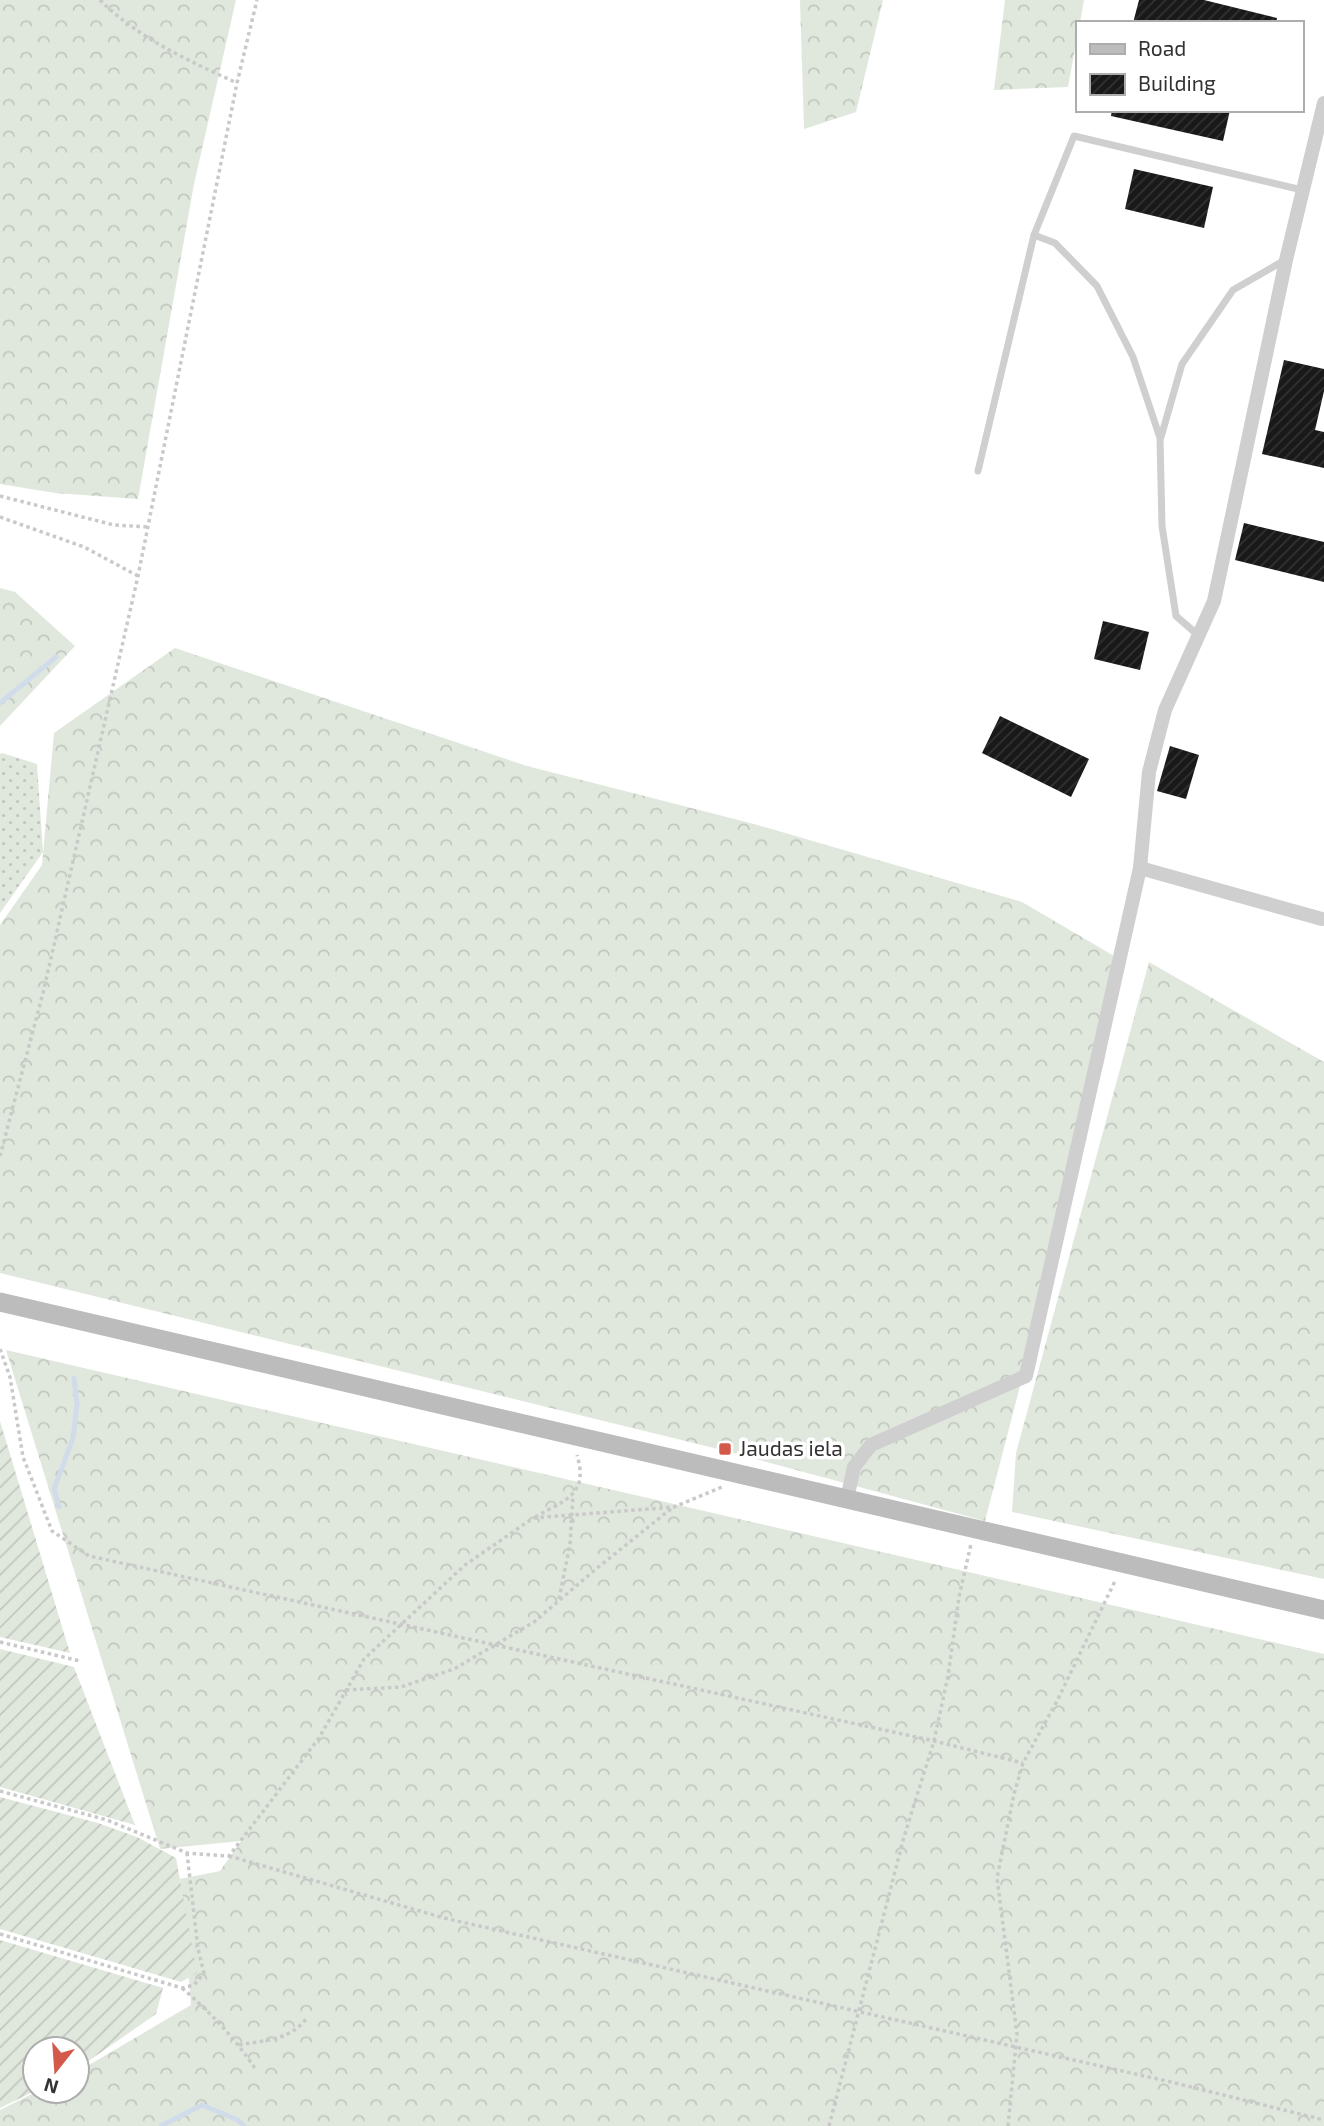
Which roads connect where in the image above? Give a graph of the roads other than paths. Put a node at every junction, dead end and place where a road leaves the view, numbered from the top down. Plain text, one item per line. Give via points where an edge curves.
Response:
1 (1324, 103) edge
2 (1303, 190) junction
3 (1034, 235) junction
4 (1286, 260) junction
5 (1160, 438) junction
6 (978, 471) dead end
7 (1199, 635) junction
8 (1140, 868) junction
9 (1323, 919) edge
10 (0, 1301) edge
11 (847, 1499) junction
12 (1324, 1610) edge

1 - 2 street
2 - 3 lane via 1074,136
2 - 4 street
3 - 5 lane via 1055,243 1097,286 1133,357
3 - 6 lane
4 - 5 lane via 1233,290 1182,364
4 - 7 street via 1214,601
5 - 7 lane via 1162,526 1176,616
7 - 8 street via 1166,710 1149,772
8 - 9 street
8 - 11 street via 1027,1376 871,1445 854,1467
10 - 11 main road
11 - 12 main road

